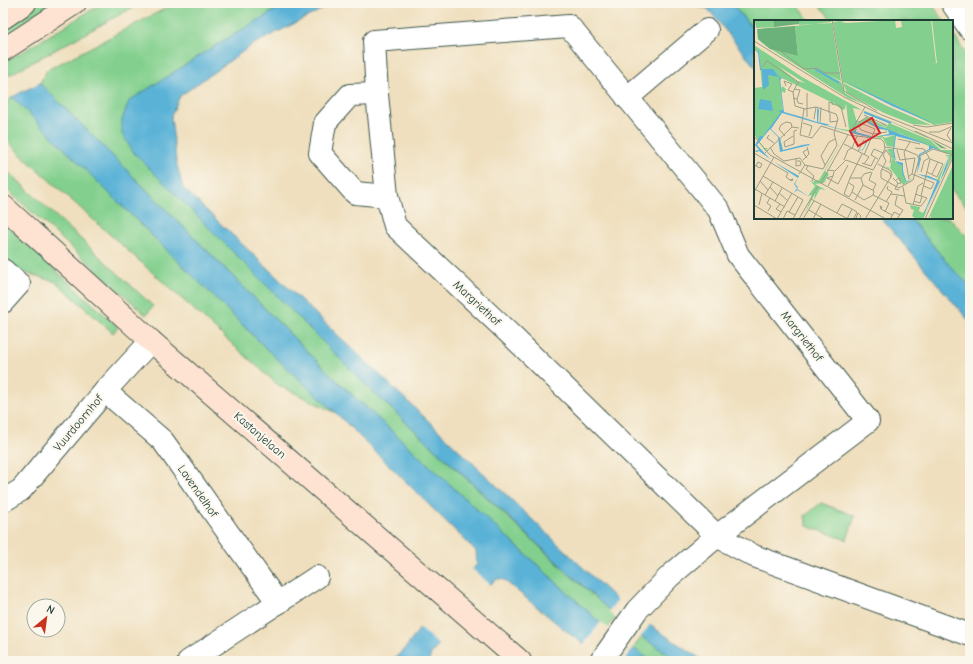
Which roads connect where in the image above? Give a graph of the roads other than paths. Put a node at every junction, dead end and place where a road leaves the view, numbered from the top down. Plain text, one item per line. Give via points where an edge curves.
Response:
1 (25, 3) edge
2 (75, 3) edge
3 (952, 3) edge
4 (3, 18) edge
5 (707, 30) dead end
6 (970, 30) edge
7 (3, 50) edge
8 (377, 94) junction
9 (627, 98) junction
10 (386, 196) junction
11 (3, 206) edge
12 (3, 270) edge
13 (3, 302) edge
14 (151, 341) junction
15 (105, 391) junction
16 (3, 501) edge
17 (718, 536) junction
18 (317, 578) dead end
19 (278, 603) junction
20 (970, 635) edge
21 (189, 661) edge
22 (520, 661) edge
23 (601, 661) edge

1 - 4 street
2 - 7 street
3 - 6 street
5 - 9 street
8 - 9 street, Margriethof via 374,41 569,26
8 - 10 street, Margriethof
8 - 10 street via 350,95 325,123 320,153 355,193
9 - 17 street, Margriethof via 719,210 738,255 868,421
10 - 17 street, Margriethof via 395,226
11 - 14 street, Kastanjelaan
12 - 13 street via 19,284
14 - 15 street, Vuurdoornhof
14 - 22 street, Kastanjelaan
15 - 16 street, Vuurdoornhof via 21,490
15 - 19 street, Lavendelhof via 163,441
17 - 20 street, Margriethof via 754,556
17 - 23 street, Margriethof via 670,576 637,610
18 - 19 street
19 - 21 street

